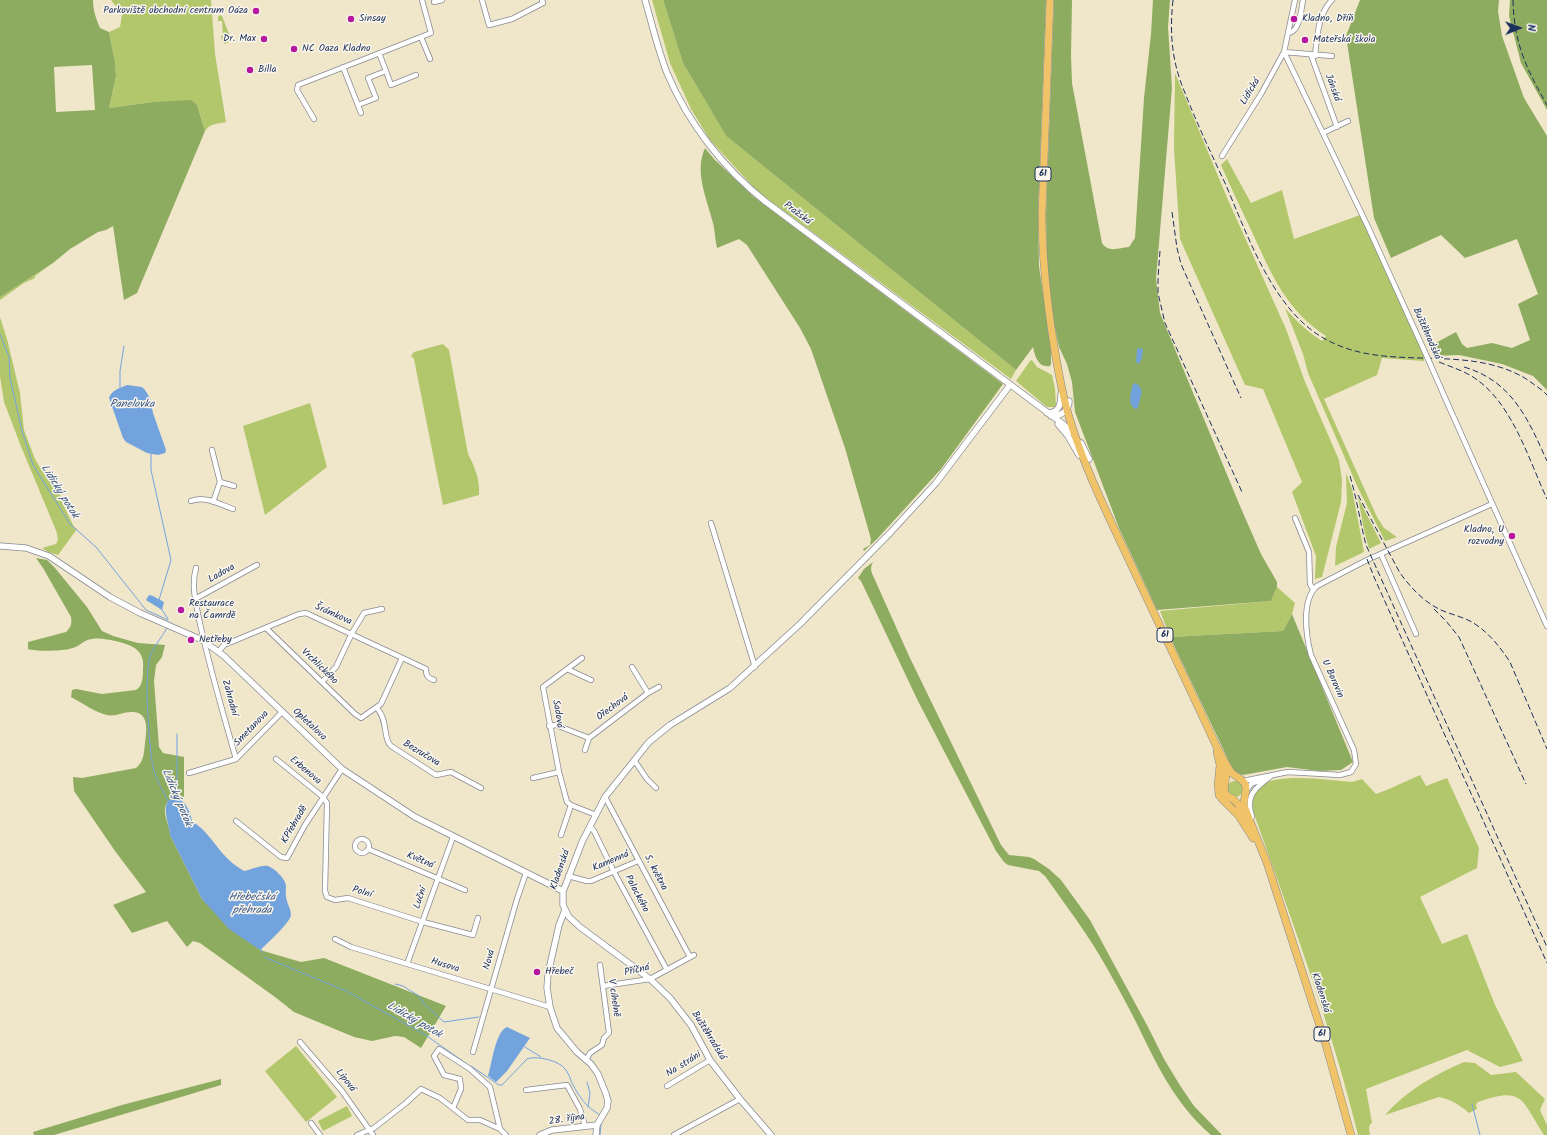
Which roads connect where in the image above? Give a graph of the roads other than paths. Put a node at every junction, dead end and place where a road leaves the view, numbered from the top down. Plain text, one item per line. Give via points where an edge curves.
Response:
1 (422, 0) edge
2 (442, 0) edge
3 (482, 0) edge
4 (542, 0) edge
5 (645, 0) edge
6 (1050, 0) edge
7 (1295, 0) edge
8 (1303, 0) edge
9 (1332, 0) edge
10 (434, 2) dead end
11 (1288, 33) junction
12 (421, 37) junction
13 (1284, 52) junction
14 (379, 53) junction
15 (1313, 55) junction
16 (1332, 56) dead end
17 (430, 60) dead end
18 (343, 67) junction
19 (386, 71) junction
20 (416, 75) dead end
21 (358, 105) junction
22 (361, 113) dead end
23 (314, 119) dead end
24 (1348, 121) dead end
25 (1337, 127) junction
26 (1323, 133) junction
27 (1222, 156) dead end
28 (1055, 347) junction
29 (1057, 366) junction
30 (1010, 385) junction
31 (1069, 401) junction
32 (1067, 409) junction
33 (1049, 415) junction
34 (1075, 435) junction
35 (212, 450) dead end
36 (1089, 459) junction
37 (220, 482) junction
38 (1093, 482) junction
39 (234, 486) dead end
40 (191, 501) dead end
41 (213, 502) junction
42 (1492, 504) junction
43 (233, 509) dead end
44 (1295, 518) dead end
45 (711, 523) dead end
46 (1115, 530) junction
47 (0, 546) edge
48 (1380, 554) junction
49 (257, 565) dead end
50 (196, 568) dead end
51 (1313, 589) junction
52 (195, 599) junction
53 (382, 609) dead end
54 (1547, 626) edge
55 (266, 628) junction
56 (352, 634) junction
57 (1416, 634) dead end
58 (204, 641) junction
59 (219, 651) junction
60 (402, 658) junction
61 (582, 658) dead end
62 (632, 667) dead end
63 (755, 667) junction
64 (567, 669) junction
65 (434, 680) dead end
66 (591, 680) dead end
67 (322, 682) junction
68 (660, 687) dead end
69 (648, 693) junction
70 (377, 708) junction
71 (282, 712) junction
72 (549, 726) junction
73 (589, 738) junction
74 (1214, 741) junction
75 (585, 750) dead end
76 (236, 759) junction
77 (276, 759) dead end
78 (634, 760) junction
79 (342, 769) junction
80 (559, 772) junction
81 (189, 773) dead end
82 (1275, 774) junction
83 (1236, 777) junction
84 (533, 778) dead end
85 (1243, 780) junction
86 (1226, 782) junction
87 (481, 788) dead end
88 (656, 788) dead end
89 (1245, 793) junction
90 (323, 797) junction
91 (605, 797) junction
92 (1233, 799) junction
93 (571, 805) junction
94 (596, 815) junction
95 (236, 821) dead end
96 (590, 826) junction
97 (561, 835) dead end
98 (453, 837) junction
99 (1253, 838) junction
100 (1260, 843) junction
101 (368, 849) dead end
102 (638, 861) junction
103 (614, 872) junction
104 (526, 873) junction
105 (568, 876) junction
106 (438, 878) junction
107 (465, 890) dead end
108 (563, 891) junction
109 (1280, 904) junction
110 (564, 910) junction
111 (478, 918) dead end
112 (423, 922) junction
113 (335, 939) dead end
114 (692, 956) joint
115 (407, 964) junction
116 (600, 966) dead end
117 (666, 970) junction
118 (650, 979) junction
119 (603, 986) junction
120 (490, 989) junction
121 (550, 1007) junction
122 (300, 1042) dead end
123 (473, 1052) dead end
124 (586, 1060) junction
125 (710, 1060) junction
126 (667, 1086) dead end
127 (526, 1090) dead end
128 (740, 1099) junction
129 (453, 1108) junction
130 (311, 1123) dead end
131 (597, 1125) junction
132 (585, 1126) junction
133 (369, 1129) junction
134 (500, 1129) junction
135 (320, 1135) edge
136 (357, 1135) edge
137 (373, 1135) edge
138 (498, 1135) edge
139 (506, 1135) edge
140 (540, 1135) edge
141 (596, 1135) edge
142 (674, 1135) edge
143 (771, 1135) edge
144 (1351, 1135) edge

1 - 12 street via 431,33
2 - 10 street
3 - 4 street via 489,25 512,19 543,3
5 - 30 street, Pražská via 667,72 690,116 728,168 766,202
6 - 28 main road, 61 via 1042,214 1043,266
7 - 11 street, Lidická
8 - 11 street, Lidická via 1296,28
9 - 15 street, Jánská via 1327,5 1318,30
11 - 13 street, Lidická
12 - 14 street
12 - 17 street
13 - 15 street
13 - 26 street, Buštěhradská
13 - 27 street, Lidická
14 - 18 street
14 - 19 street
15 - 16 street
15 - 25 street, Jánská
18 - 21 street
18 - 23 street via 298,85 297,90
19 - 20 street via 391,85
19 - 21 street via 368,78 376,98
21 - 22 street
24 - 25 street
25 - 26 street
26 - 42 street, Buštěhradská, bridge via 1370,229
28 - 29 main road, 61
28 - 31 main road, 61
29 - 32 main road, 61
29 - 33 street via 1060,406
30 - 33 street, Pražská
30 - 63 street, Kladenská via 936,483 890,534
31 - 32 street
31 - 36 main road, 61
32 - 33 street via 1059,415
32 - 34 main road, 61
33 - 34 street
33 - 38 street via 1073,444
34 - 36 street
34 - 38 main road, 61
35 - 37 street
36 - 46 main road, 61
37 - 39 street
37 - 41 street
38 - 46 main road, 61
40 - 41 street via 196,499
41 - 43 street
42 - 48 street
42 - 54 street, Buštěhradská
44 - 51 street, U Borovin via 1309,552 1309,578
45 - 63 street
46 - 74 main road, 61
47 - 58 street, Opletalova via 26,548 54,559 121,604
48 - 51 street
48 - 57 street
49 - 52 street, Ladova
50 - 52 street, Ladova
51 - 82 street, U Borovin via 1308,601 1308,643 1354,750 1356,764 1351,772 1340,775 1297,772
52 - 58 street, Ladova
53 - 56 street via 364,613
55 - 56 street, Šrámkova via 306,613
55 - 59 street, Šrámkova via 224,645
55 - 67 street, Vrchlického
56 - 60 street, Šrámkova
56 - 67 street via 336,667
58 - 59 street, Opletalova
58 - 76 street, Zahradní
59 - 71 street, Opletalova
60 - 65 street, Šrámkova via 426,669 426,675
60 - 70 street
61 - 64 street, Sadová
62 - 69 street
63 - 78 street, Kladenská via 730,688 670,725 649,742
64 - 66 street
64 - 72 street, Sadová via 543,687
67 - 70 street, Vrchlického via 361,718
68 - 69 street, Ořechová
69 - 73 street, Ořechová
70 - 87 street, Bezručova via 383,718 391,746 436,775 451,772
71 - 76 street, Smetanova
71 - 79 street, Opletalova
72 - 73 street via 556,726
72 - 80 street, Sadová
73 - 75 street
74 - 83 main road, 61
74 - 86 main road, 61 via 1225,769
74 - 99 main road, 61 via 1220,764 1220,795 1239,816
76 - 81 street, Smetanova
77 - 90 street, Erbenova
78 - 88 street
78 - 91 street, Kladenská
79 - 90 street, KPřehradě
79 - 98 street, Opletalova via 415,818
80 - 84 street
80 - 93 street, Sadová via 567,802
82 - 85 street
82 - 89 street via 1252,784
82 - 100 street via 1257,787 1249,805
83 - 85 main road
83 - 86 main road
85 - 89 main road, 61
86 - 92 main road, 61 via 1225,794
89 - 92 main road
89 - 100 main road, 61 via 1244,806
90 - 95 street, KPřehradě via 287,858 282,857
90 - 112 street, Polní via 326,803 326,896 335,900 348,898
91 - 94 street, Kladenská
91 - 102 street, 5. května
92 - 99 main road, 61 via 1242,811
93 - 94 street
93 - 97 street
94 - 96 street, Kladenská
96 - 103 street, Palackého
96 - 105 street, Kladenská
98 - 104 street, Opletalova
98 - 106 street, Luční
99 - 109 main road, 61
100 - 109 main road, 61
101 - 106 street, Květná
102 - 103 street, Kamenná
102 - 114 street, 5. května
103 - 105 street, Kamenná via 587,881
103 - 117 street, Palackého
104 - 108 street, Opletalova
104 - 120 street, Nová
105 - 108 street, Kladenská
106 - 107 street, Květná
106 - 112 street, Luční
108 - 110 street, Kladenská
109 - 144 main road, Kladenská / 61 via 1326,1045
110 - 118 street, Buštěhradská via 580,928
110 - 121 street, Kladenská via 548,974
111 - 112 street, Polní via 473,935
112 - 115 street, Luční
113 - 115 street, Husova via 351,947
114 - 117 street, Příčná
115 - 120 street, Husova
116 - 119 street, V cihelně
117 - 118 street, Příčná
118 - 119 street, Příčná
118 - 125 street, Buštěhradská via 685,1015
119 - 124 street, V cihelně via 609,1033 602,1045 590,1053
120 - 121 street, Husova
120 - 123 street, Nová
121 - 124 street, Kladenská via 557,1028
122 - 133 street, Lípová via 342,1091
124 - 131 street, Kladenská via 598,1074 608,1101 604,1115
125 - 126 street, Na stráni
125 - 128 street, Buštěhradská
127 - 132 street via 567,1085 580,1109
128 - 142 street
128 - 143 street, Buštěhradská
129 - 133 street via 421,1089 374,1128
129 - 134 street via 468,1120 480,1120
129 - 134 street via 461,1089 460,1079 444,1075 434,1056 439,1049 470,1069 490,1086
130 - 135 street
131 - 132 street, 28. října
131 - 141 street
132 - 140 street, 28. října via 552,1130
133 - 136 street
133 - 137 street, Lípová
134 - 138 street
134 - 139 street

